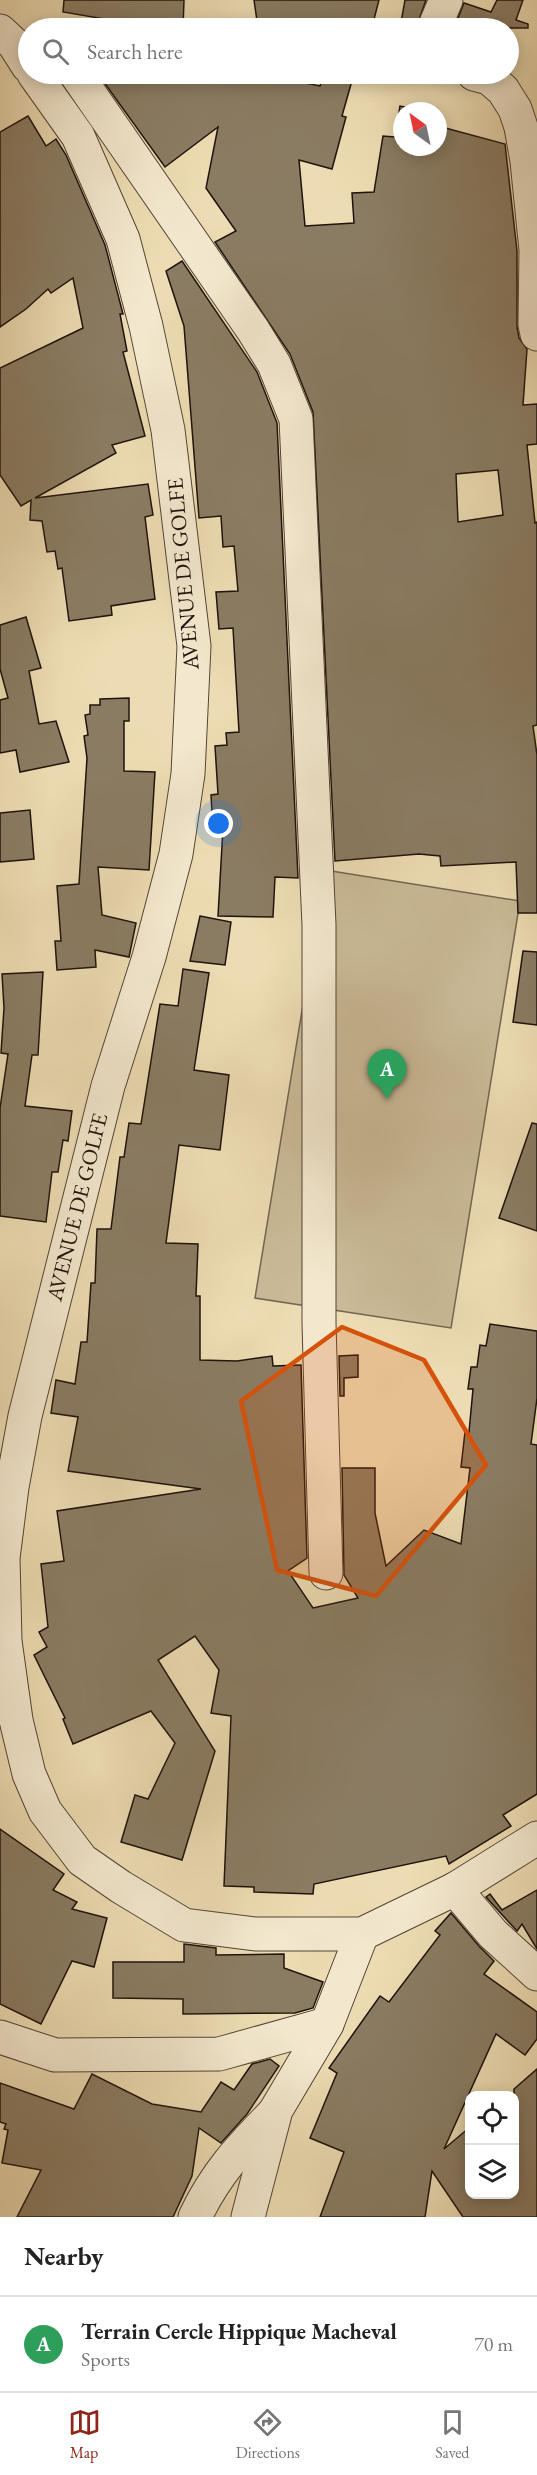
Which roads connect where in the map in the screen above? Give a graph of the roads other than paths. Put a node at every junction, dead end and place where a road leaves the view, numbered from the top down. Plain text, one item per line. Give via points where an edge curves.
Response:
1 (446, 0) edge
2 (438, 18) edge
3 (41, 84) edge
4 (83, 84) edge
5 (496, 84) edge
6 (537, 334) edge
7 (326, 1573) dead end
8 (537, 1838) edge
9 (454, 1889) junction
10 (362, 1935) junction
11 (537, 1974) edge
12 (327, 2025) junction
13 (0, 2037) edge
14 (276, 2110) junction
15 (195, 2217) edge
16 (248, 2217) edge

1 - 2 street
3 - 10 street, AVENUE DE GOLFE via 78,136 123,239 168,430 194,646 188,774 176,854 149,957 108,1086 25,1416 12,1487 3,1558 6,1641 16,1720 29,1774 45,1811 82,1860 121,1887 184,1925 255,1934
4 - 7 street via 253,330 274,364 296,419 319,925 319,1323
5 - 6 street via 515,109 527,162 536,250
8 - 9 street, AVENUE DE GOLFE
9 - 10 street, AVENUE DE GOLFE
9 - 11 street via 493,1934
10 - 12 street
12 - 13 street via 219,2054 55,2055
12 - 14 street
14 - 15 street via 227,2163 208,2189
14 - 16 street

